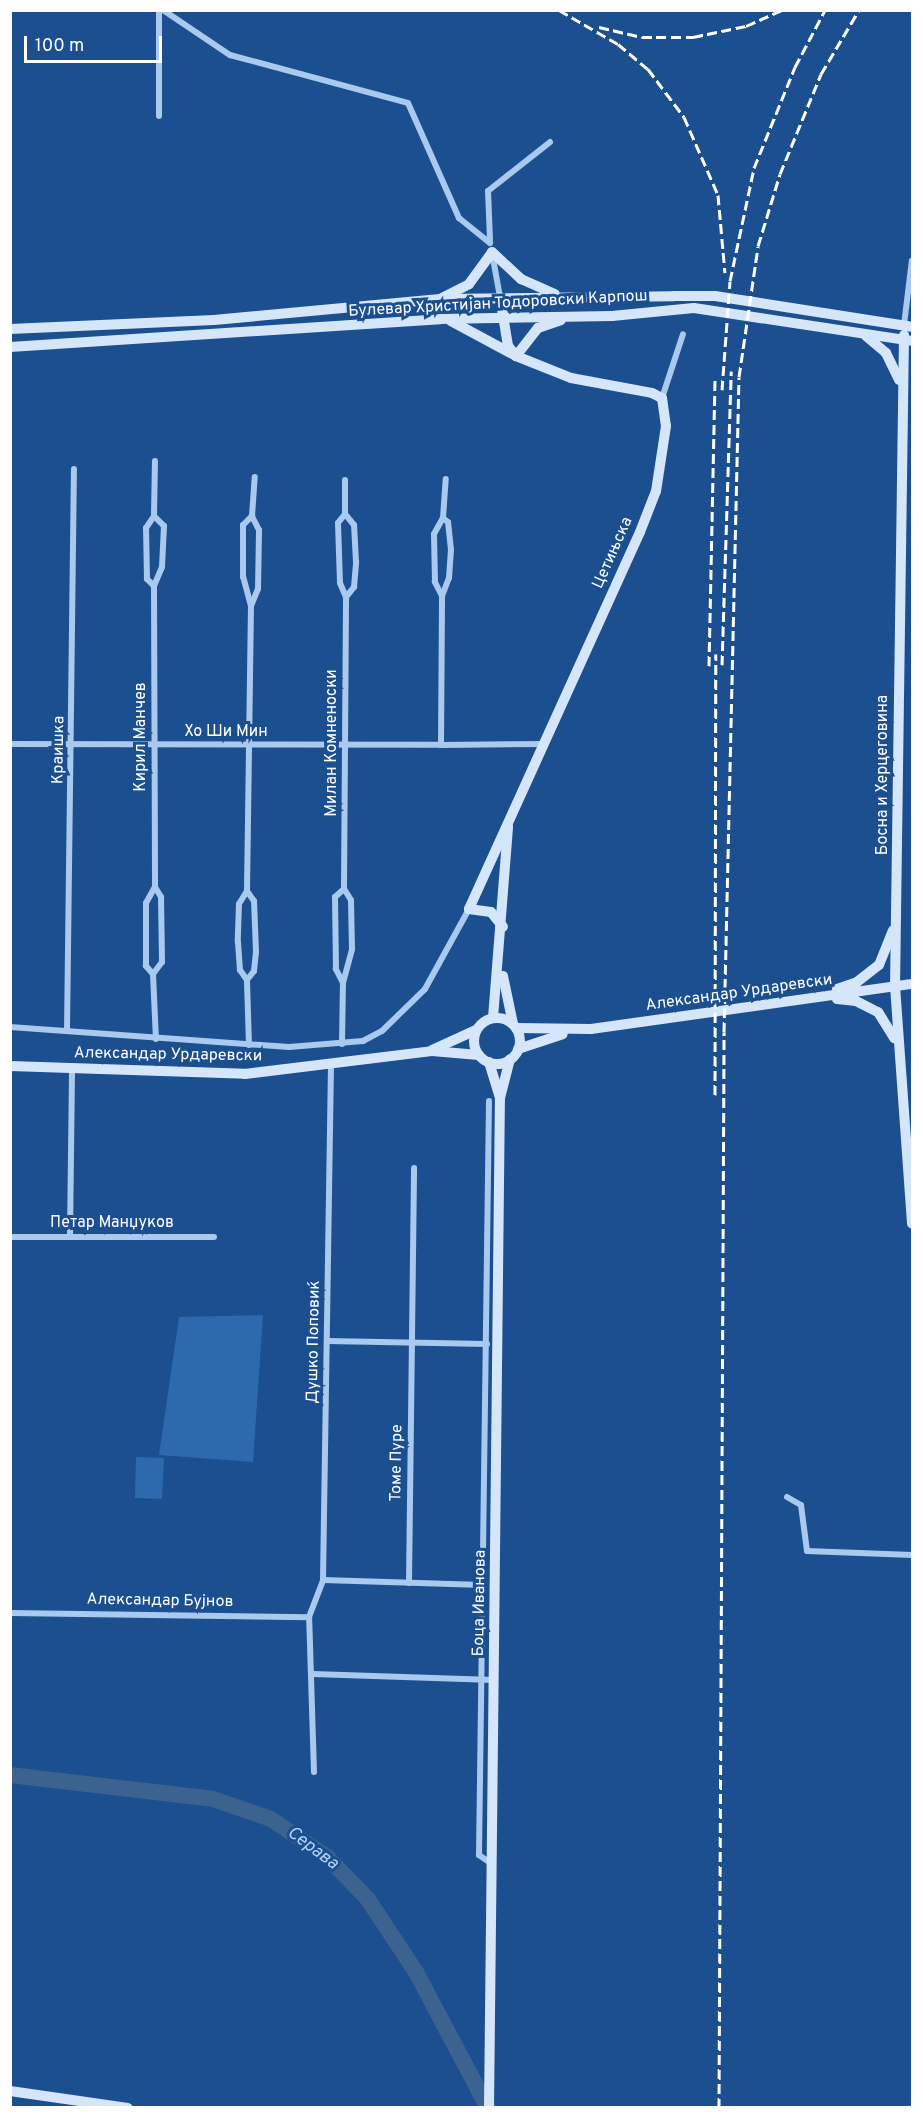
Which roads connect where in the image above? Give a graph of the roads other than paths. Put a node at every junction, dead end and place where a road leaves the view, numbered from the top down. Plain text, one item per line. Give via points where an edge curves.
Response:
1 (161, 10) edge
2 (159, 117) dead end
3 (550, 142) dead end
4 (491, 247) junction
5 (912, 260) edge
6 (500, 297) junction
7 (567, 298) junction
8 (440, 299) junction
9 (503, 316) junction
10 (570, 317) junction
11 (440, 319) junction
12 (908, 326) edge
13 (10, 329) edge
14 (857, 333) junction
15 (683, 334) dead end
16 (908, 341) edge
17 (10, 347) edge
18 (516, 356) junction
19 (902, 394) junction
20 (662, 398) junction
21 (155, 461) dead end
22 (74, 469) dead end
23 (255, 477) dead end
24 (446, 479) dead end
25 (345, 480) dead end
26 (345, 514) junction
27 (154, 516) junction
28 (252, 516) junction
29 (443, 518) junction
30 (154, 586) junction
31 (442, 596) junction
32 (346, 597) junction
33 (251, 606) junction
34 (10, 744) edge
35 (346, 744) junction
36 (542, 744) junction
37 (73, 745) junction
38 (155, 745) junction
39 (250, 746) junction
40 (441, 746) junction
41 (508, 821) junction
42 (154, 887) junction
43 (344, 889) junction
44 (247, 891) junction
45 (469, 909) junction
46 (898, 916) junction
47 (503, 927) junction
48 (501, 961) junction
49 (153, 974) junction
50 (247, 980) junction
51 (343, 983) junction
52 (912, 984) edge
53 (895, 987) junction
54 (804, 998) junction
55 (493, 1018) junction
56 (514, 1026) junction
57 (10, 1027) edge
58 (67, 1030) junction
59 (476, 1030) junction
60 (569, 1031) junction
61 (156, 1039) junction
62 (342, 1044) junction
63 (249, 1045) junction
64 (518, 1049) junction
65 (897, 1049) junction
66 (432, 1051) junction
67 (479, 1055) junction
68 (510, 1059) junction
69 (489, 1062) junction
70 (331, 1065) junction
71 (10, 1066) edge
72 (72, 1068) junction
73 (495, 1100) junction
74 (414, 1168) dead end
75 (912, 1223) edge
76 (70, 1236) junction
77 (10, 1237) edge
78 (214, 1237) dead end
79 (327, 1341) junction
80 (413, 1343) junction
81 (487, 1344) junction
82 (491, 1421) junction
83 (787, 1497) dead end
84 (912, 1555) edge
85 (323, 1580) junction
86 (409, 1583) junction
87 (483, 1585) junction
88 (10, 1612) edge
89 (309, 1617) junction
90 (313, 1674) junction
91 (482, 1679) junction
92 (494, 1680) junction
93 (314, 1772) dead end
94 (489, 1862) junction
95 (10, 2091) edge
96 (82, 2103) edge
97 (128, 2108) edge
98 (489, 2108) edge

1 - 2 street
1 - 4 street via 230,55 408,104 459,219
3 - 4 street via 488,191
4 - 6 street
4 - 7 street via 521,279
4 - 8 street via 469,284
5 - 12 street
6 - 7 street, Булевар Христијан Тодоровски Карпош
6 - 8 street, Булевар Христијан Тодоровски Карпош
6 - 9 street
7 - 12 street, Булевар Христијан Тодоровски Карпош via 715,296
8 - 13 street, Булевар Христијан Тодоровски Карпош via 214,320
9 - 10 street, Булевар Христијан Тодоровски Карпош
9 - 11 street, Булевар Христијан Тодоровски Карпош
9 - 18 street via 508,346
10 - 14 street, Булевар Христијан Тодоровски Карпош via 694,308
10 - 18 street via 538,328
11 - 17 street, Булевар Христијан Тодоровски Карпош
11 - 18 street via 461,324
12 - 16 street, Босна и Херцеговина
14 - 16 street, Булевар Христијан Тодоровски Карпош
14 - 19 street via 886,353
15 - 20 street
16 - 19 street, Босна и Херцеговина
18 - 20 street via 571,378
19 - 46 street, Босна и Херцеговина
20 - 36 street, Цетињска via 666,426 656,491
21 - 27 street
22 - 37 street, Краишка
23 - 28 street
24 - 29 street
25 - 26 street, Милан Комненоски
26 - 32 street, Милан Комненоски via 338,524 340,583
26 - 32 street, Милан Комненоски via 354,525 356,562 354,587
27 - 30 street, Кирил Манчев via 146,528 147,579
27 - 30 street, Кирил Манчев via 164,526 162,567
28 - 33 street via 259,530 258,589
28 - 33 street via 243,525 243,577
29 - 31 street via 448,522 451,550 449,578
29 - 31 street via 434,534 435,582
30 - 38 street, Кирил Манчев
31 - 40 street
32 - 35 street, Милан Комненоски
33 - 39 street
34 - 37 street, Хо Ши Мин
35 - 39 street, Хо Ши Мин
35 - 40 street, Хо Ши Мин
35 - 43 street, Милан Комненоски
36 - 40 street, Хо Ши Мин
36 - 41 street, Цетињска
37 - 38 street, Хо Ши Мин
37 - 58 street, Краишка
38 - 39 street, Хо Ши Мин
38 - 42 street, Кирил Манчев
39 - 44 street
41 - 45 street, Цетињска
41 - 47 street
42 - 49 street, Кирил Манчев via 146,914 146,966
42 - 49 street, Кирил Манчев via 160,897 162,962
43 - 51 street, Милан Комненоски via 351,900 352,949
43 - 51 street, Милан Комненоски via 335,897 336,969
44 - 50 street via 239,904 238,942 240,970
44 - 50 street via 254,901 256,920 254,971
45 - 47 street via 491,912
45 - 62 street via 442,962 404,1012 372,1036
46 - 53 street, Босна и Херцеговина
46 - 54 street via 886,953 868,976
47 - 48 street
48 - 55 street
48 - 56 street
49 - 61 street, Кирил Манчев
50 - 63 street
51 - 62 street, Милан Комненоски
52 - 53 street, Александар Урдаревски
53 - 54 street, Александар Урдаревски
53 - 65 street, Босна и Херцеговина
54 - 60 street, Александар Урдаревски
54 - 65 street via 845,999 866,1005 886,1023
55 - 56 street
55 - 59 street
56 - 60 street, Александар Урдаревски
56 - 64 street
57 - 58 street
58 - 61 street
59 - 66 street, Александар Урдаревски
59 - 67 street
60 - 64 street, Александар Урдаревски
61 - 63 street
62 - 63 street
64 - 68 street
65 - 75 street, Босна и Херцеговина
66 - 67 street, Александар Урдаревски
66 - 70 street, Александар Урдаревски
67 - 69 street
68 - 69 street
68 - 73 street, Боца Иванова
69 - 73 street, Боца Иванова
70 - 72 street, Александар Урдаревски via 245,1074
70 - 79 street, Душко Поповиќ
71 - 72 street, Александар Урдаревски
72 - 76 street
73 - 81 street
73 - 82 street, Боца Иванова
74 - 80 street, Томе Пуре
76 - 77 street, Петар Манџуков
76 - 78 street, Петар Манџуков
79 - 80 street
79 - 85 street, Душко Поповиќ
80 - 81 street
80 - 86 street, Томе Пуре
81 - 82 street
82 - 87 street
82 - 92 street, Боца Иванова
83 - 84 street via 801,1505 807,1551
85 - 86 street
85 - 89 street, Душко Поповиќ
86 - 87 street
87 - 91 street
88 - 89 street, Александар Бујнов
89 - 90 street
90 - 91 street
90 - 93 street
91 - 92 street
91 - 94 street via 479,1855
92 - 94 street, Боца Иванова
94 - 98 street, Боца Иванова
95 - 96 street
96 - 97 street

